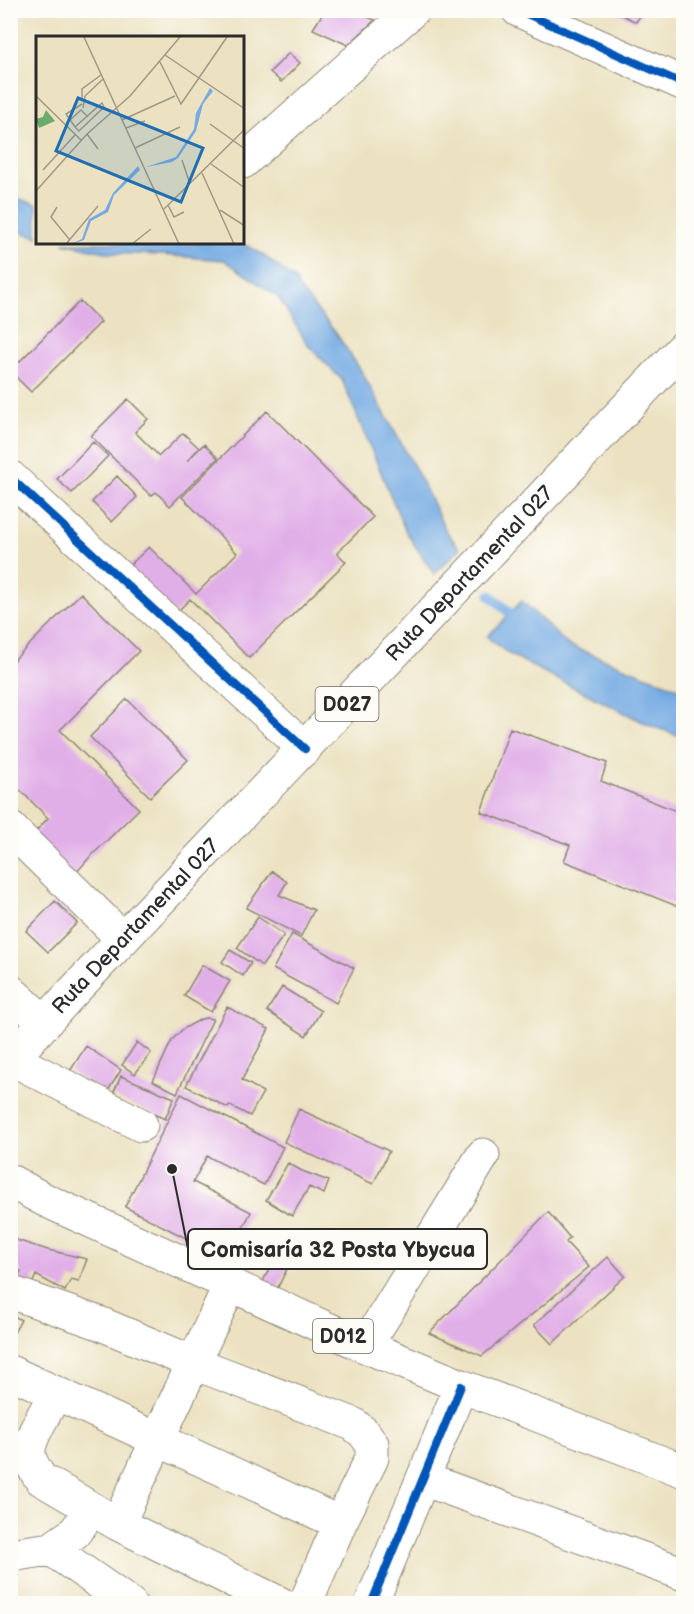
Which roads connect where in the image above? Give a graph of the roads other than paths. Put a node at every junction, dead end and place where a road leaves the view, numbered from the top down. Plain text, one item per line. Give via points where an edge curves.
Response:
1 (413, 10) edge
2 (518, 10) edge
3 (684, 84) edge
4 (244, 161) edge
5 (684, 347) edge
6 (10, 477) edge
7 (305, 749) junction
8 (10, 828) edge
9 (123, 939) junction
10 (10, 991) edge
11 (22, 1041) edge
12 (141, 1125) dead end
13 (483, 1155) dead end
14 (10, 1181) edge
15 (230, 1285) junction
16 (10, 1292) edge
17 (364, 1346) junction
18 (194, 1363) junction
19 (10, 1372) edge
20 (461, 1386) junction
21 (56, 1393) junction
22 (158, 1439) junction
23 (684, 1471) edge
24 (423, 1479) junction
25 (105, 1517) junction
26 (340, 1523) junction
27 (51, 1549) junction
28 (11, 1556) edge
29 (684, 1574) edge
30 (130, 1604) edge
31 (281, 1604) edge
32 (305, 1604) edge
33 (371, 1604) edge

1 - 4 main road
2 - 3 main road
5 - 7 main road, Ruta Departamental 027 / D027
6 - 7 main road
7 - 9 main road, Ruta Departamental 027 / D027
8 - 9 main road
9 - 11 main road, Ruta Departamental 027 / D027
10 - 11 main road
11 - 12 main road
13 - 17 main road
14 - 15 main road, D012
15 - 17 main road, D012
15 - 18 main road
16 - 18 main road via 99,1323
17 - 20 main road, D012
18 - 22 main road
18 - 26 main road via 353,1424 364,1432 372,1444 372,1458
19 - 21 main road
20 - 23 main road, D012
20 - 24 main road
21 - 22 main road
21 - 25 main road via 30,1443 33,1468 41,1479
22 - 25 main road
22 - 26 main road
24 - 29 main road
24 - 33 main road
25 - 27 main road
25 - 31 main road
26 - 32 main road
27 - 28 main road
27 - 30 main road

